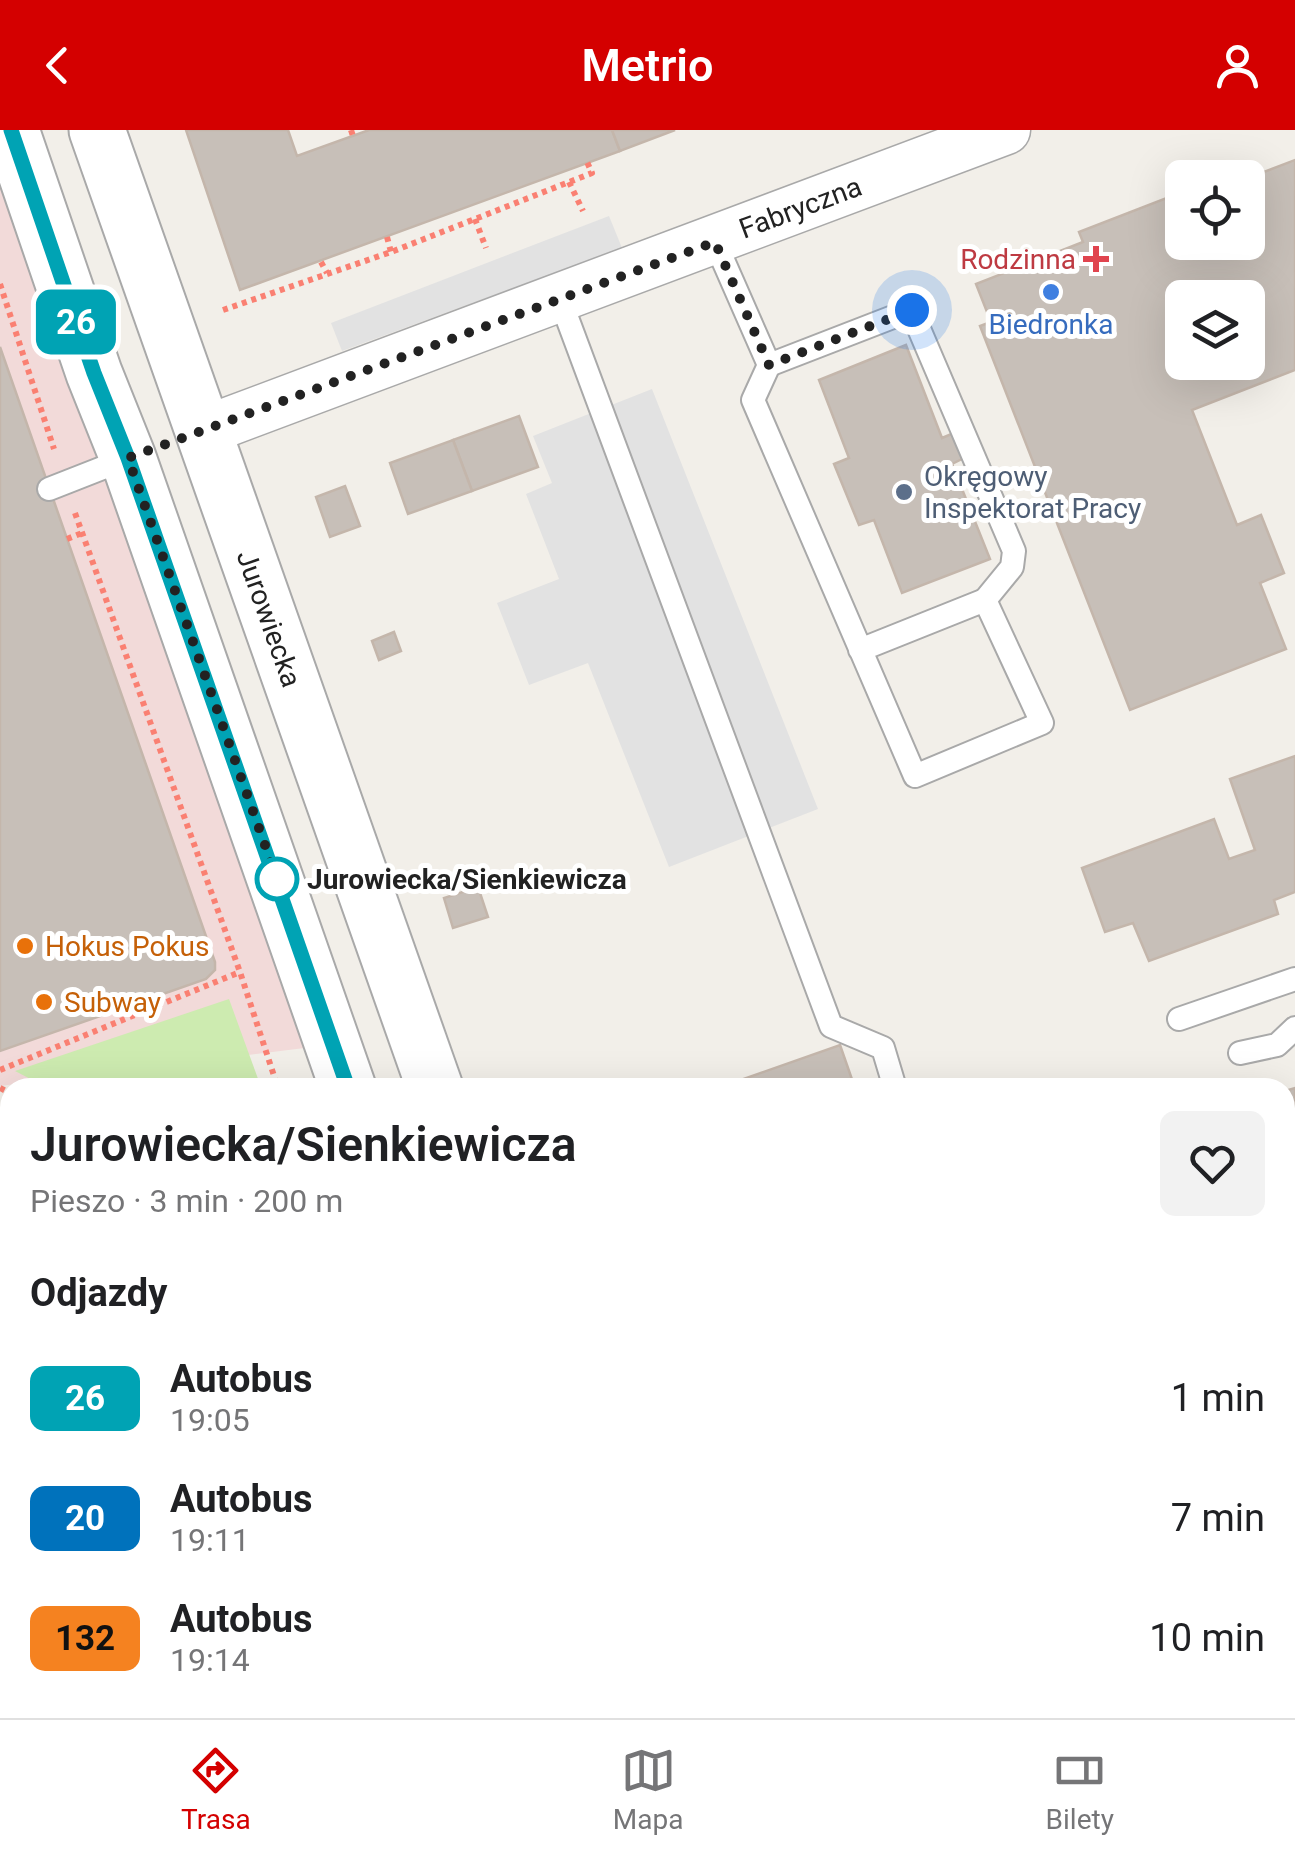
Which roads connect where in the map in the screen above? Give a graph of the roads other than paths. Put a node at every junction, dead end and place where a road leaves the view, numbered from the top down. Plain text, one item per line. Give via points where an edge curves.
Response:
1 (1006, 130) edge
2 (100, 139) edge
3 (9, 141) edge
4 (715, 242) junction
5 (560, 299) junction
6 (769, 365) junction
7 (201, 432) junction
8 (128, 458) junction
9 (49, 489) dead end
10 (985, 600) junction
11 (860, 650) junction
12 (395, 976) junction
13 (1295, 979) edge
14 (322, 1009) junction
15 (1179, 1019) dead end
16 (1295, 1028) edge
17 (1240, 1053) dead end
18 (345, 1078) edge
19 (431, 1078) edge
20 (891, 1078) edge

1 - 4 street, Fabryczna
2 - 3 street, Jurowiecka
2 - 7 street, Jurowiecka
3 - 8 street, Jurowiecka
4 - 5 street, Fabryczna
4 - 6 lane
5 - 7 street, Fabryczna
5 - 20 lane via 831,1026 883,1048
6 - 10 lane via 912,310 1014,551 1012,566
6 - 11 lane via 752,400
7 - 8 street
7 - 12 street, Jurowiecka
8 - 9 lane
8 - 14 street, Jurowiecka
10 - 11 lane
10 - 11 lane via 1042,724 915,776
12 - 14 street
12 - 19 street, Jurowiecka
13 - 15 lane
14 - 18 street, Jurowiecka
16 - 17 lane via 1276,1045

